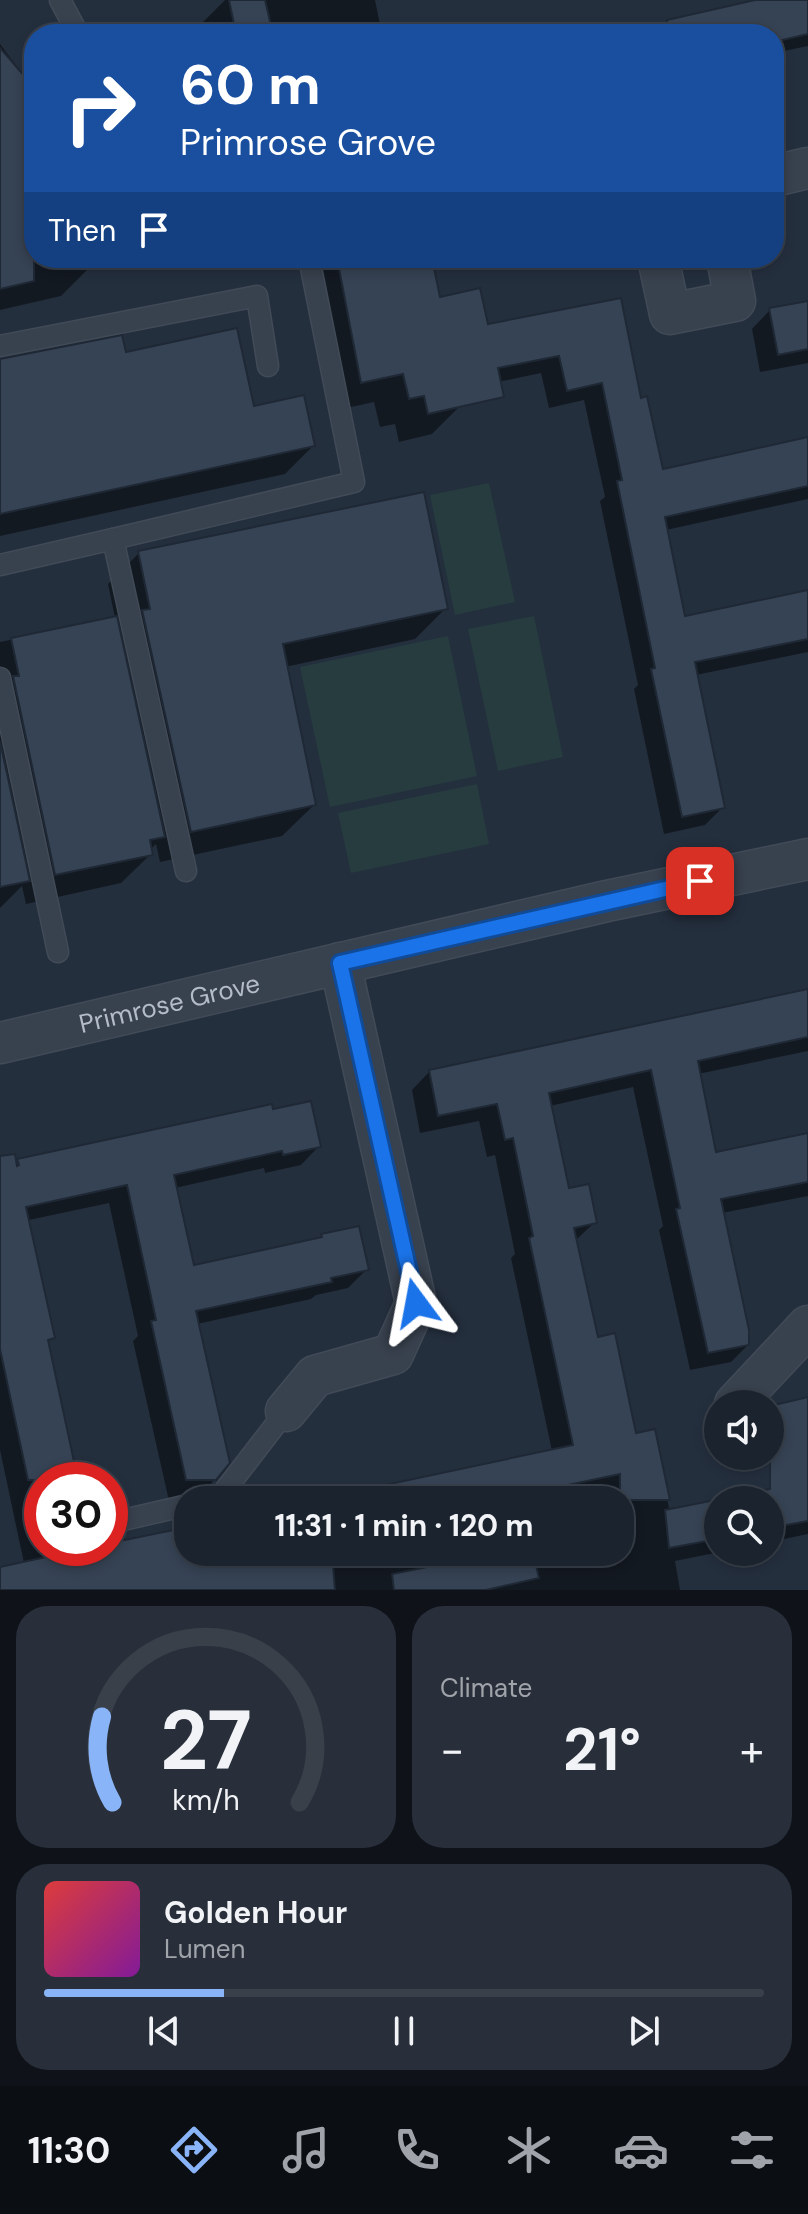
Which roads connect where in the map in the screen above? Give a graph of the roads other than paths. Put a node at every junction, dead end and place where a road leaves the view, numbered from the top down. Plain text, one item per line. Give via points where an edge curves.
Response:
1 (60, 0) edge
2 (73, 24) edge
3 (808, 168) edge
4 (784, 174) edge
5 (311, 268) edge
6 (660, 268) edge
7 (729, 268) edge
8 (0, 346) edge
9 (268, 366) dead end
10 (113, 539) junction
11 (0, 565) edge
12 (0, 678) edge
13 (808, 859) edge
14 (186, 871) dead end
15 (58, 952) dead end
16 (340, 963) junction
17 (0, 1043) edge
18 (808, 1326) edge
19 (748, 1390) edge
20 (286, 1411) joint
21 (228, 1486) edge
22 (174, 1508) edge
23 (128, 1519) edge

1 - 2 lane
3 - 4 street
5 - 10 lane via 354,482
6 - 7 street via 670,314 735,301
8 - 9 lane via 257,296
10 - 11 lane
10 - 14 lane
12 - 15 lane
13 - 16 street, Primrose Grove
16 - 17 street, Primrose Grove
16 - 20 street via 416,1303 393,1354 315,1376
18 - 19 street
20 - 21 lane
22 - 23 lane

